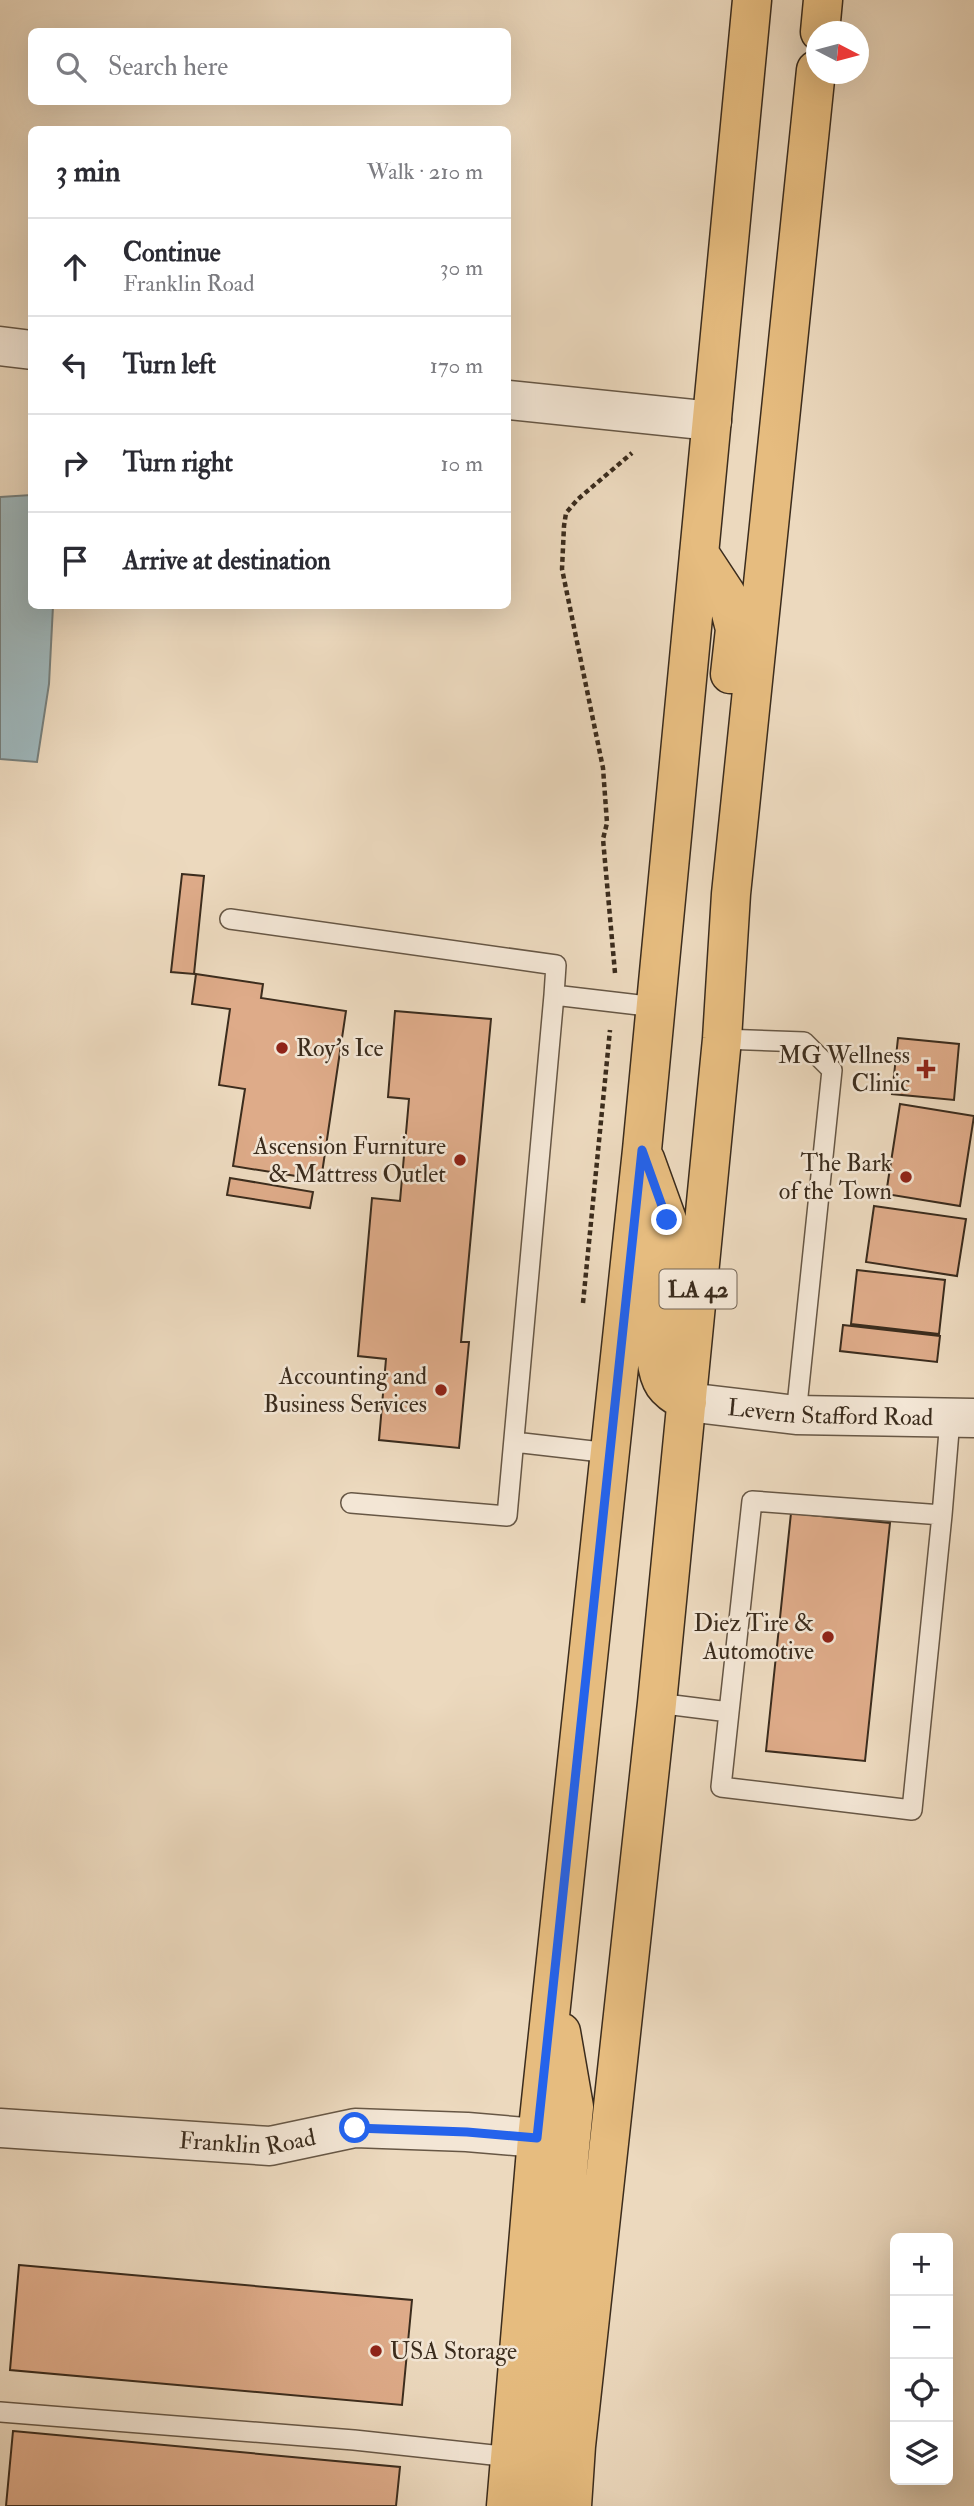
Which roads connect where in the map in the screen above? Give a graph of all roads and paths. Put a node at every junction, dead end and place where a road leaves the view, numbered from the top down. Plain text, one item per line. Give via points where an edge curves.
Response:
1 (752, 0) edge
2 (823, 0) edge
3 (821, 21) edge
4 (816, 84) edge
5 (0, 346) edge
6 (28, 350) edge
7 (511, 400) edge
8 (712, 421) junction
9 (639, 447) dead end
10 (699, 554) junction
11 (739, 822) junction
12 (230, 919) dead end
13 (554, 995) junction
14 (612, 1002) junction
15 (656, 1007) junction
16 (722, 1039) junction
17 (642, 1150) junction
18 (582, 1313) dead end
19 (687, 1402) junction
20 (796, 1415) junction
21 (962, 1419) edge
22 (514, 1442) junction
23 (610, 1453) junction
24 (351, 1503) dead end
25 (942, 1515) junction
26 (657, 1703) junction
27 (729, 1712) junction
28 (553, 1989) junction
29 (0, 2128) edge
30 (537, 2138) junction
31 (545, 2402) junction
32 (0, 2412) edge
33 (576, 2446) junction
34 (511, 2457) junction
35 (506, 2506) edge
36 (537, 2506) edge
37 (572, 2506) edge

1 - 8 main road, LA 42
2 - 3 main road
4 - 11 main road, LA 42
5 - 6 street
7 - 8 street
8 - 10 main road, LA 42
9 - 14 path via 578,499 566,513 564,526 562,569 603,768 607,823 603,839 615,968
10 - 11 main road via 726,594 735,629 724,730
10 - 15 main road, LA 42
11 - 16 main road, LA 42
12 - 13 lane via 556,965
13 - 14 lane
13 - 22 lane
14 - 15 lane
14 - 18 path
15 - 17 main road, LA 42
16 - 19 main road, LA 42
16 - 20 lane via 804,1042 832,1070
17 - 19 main road via 667,1220 656,1357 659,1377 670,1394
17 - 23 main road, LA 42
19 - 20 street, Levern Stafford Road
19 - 26 main road, LA 42
20 - 21 street, Levern Stafford Road
21 - 25 lane
22 - 23 lane
22 - 24 lane via 507,1516
23 - 28 main road, LA 42
25 - 27 lane via 752,1501
25 - 27 lane via 912,1810 722,1787
26 - 27 lane
26 - 33 main road, LA 42
28 - 30 main road, LA 42
28 - 31 main road via 574,2107
29 - 30 street, Franklin Road via 270,2146 355,2128
30 - 34 main road, LA 42
31 - 33 main road
31 - 36 main road
32 - 34 lane
33 - 37 main road, LA 42
34 - 35 main road, LA 42

